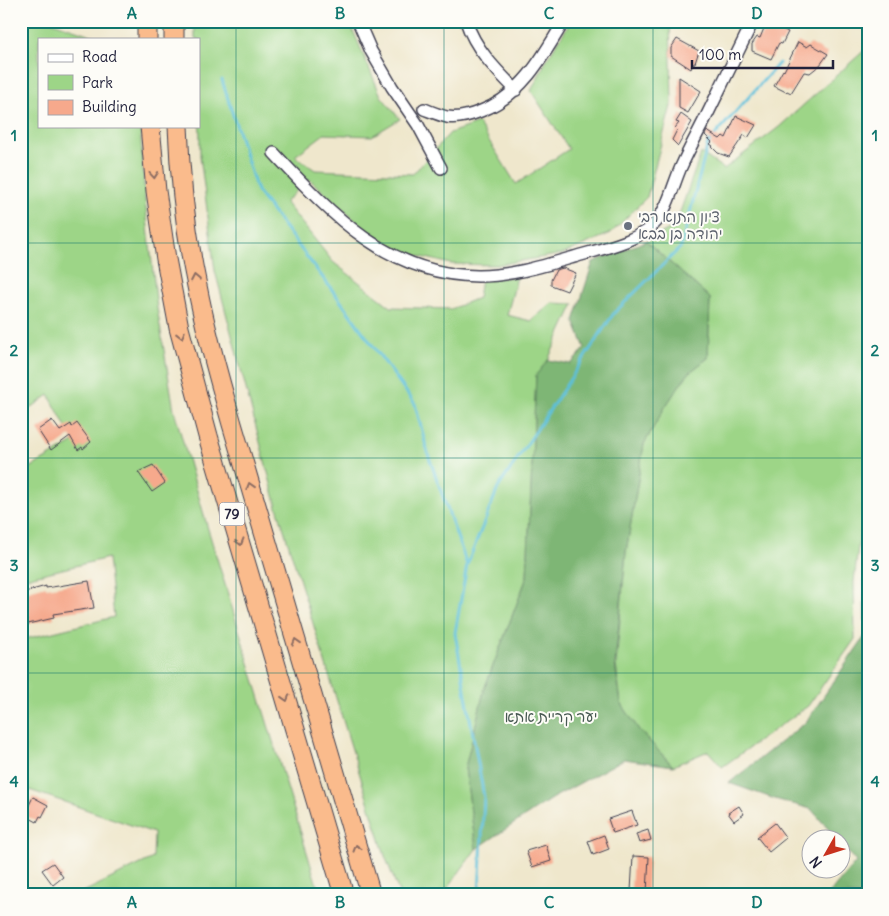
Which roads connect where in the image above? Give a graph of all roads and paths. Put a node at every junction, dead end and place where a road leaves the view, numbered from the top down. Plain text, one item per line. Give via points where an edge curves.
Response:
1 (147, 21) edge
2 (174, 21) edge
3 (358, 21) edge
4 (466, 21) edge
5 (564, 21) edge
6 (753, 21) edge
7 (147, 38) edge
8 (174, 38) edge
9 (516, 90) junction
10 (424, 110) dead end
11 (150, 128) edge
12 (178, 128) edge
13 (274, 153) dead end
14 (441, 168) dead end
15 (344, 895) edge
16 (370, 895) edge

1 - 7 highway
2 - 8 highway
3 - 14 street via 371,51
4 - 9 street via 483,55
5 - 9 street via 543,57
6 - 13 street via 655,224 620,244 565,260 508,273 477,276 438,271 398,259 342,222
9 - 10 street via 494,106 471,115 448,117
11 -> 15 highway, 79 via 157,200 179,328
16 -> 12 highway, 79 via 210,345 189,242

